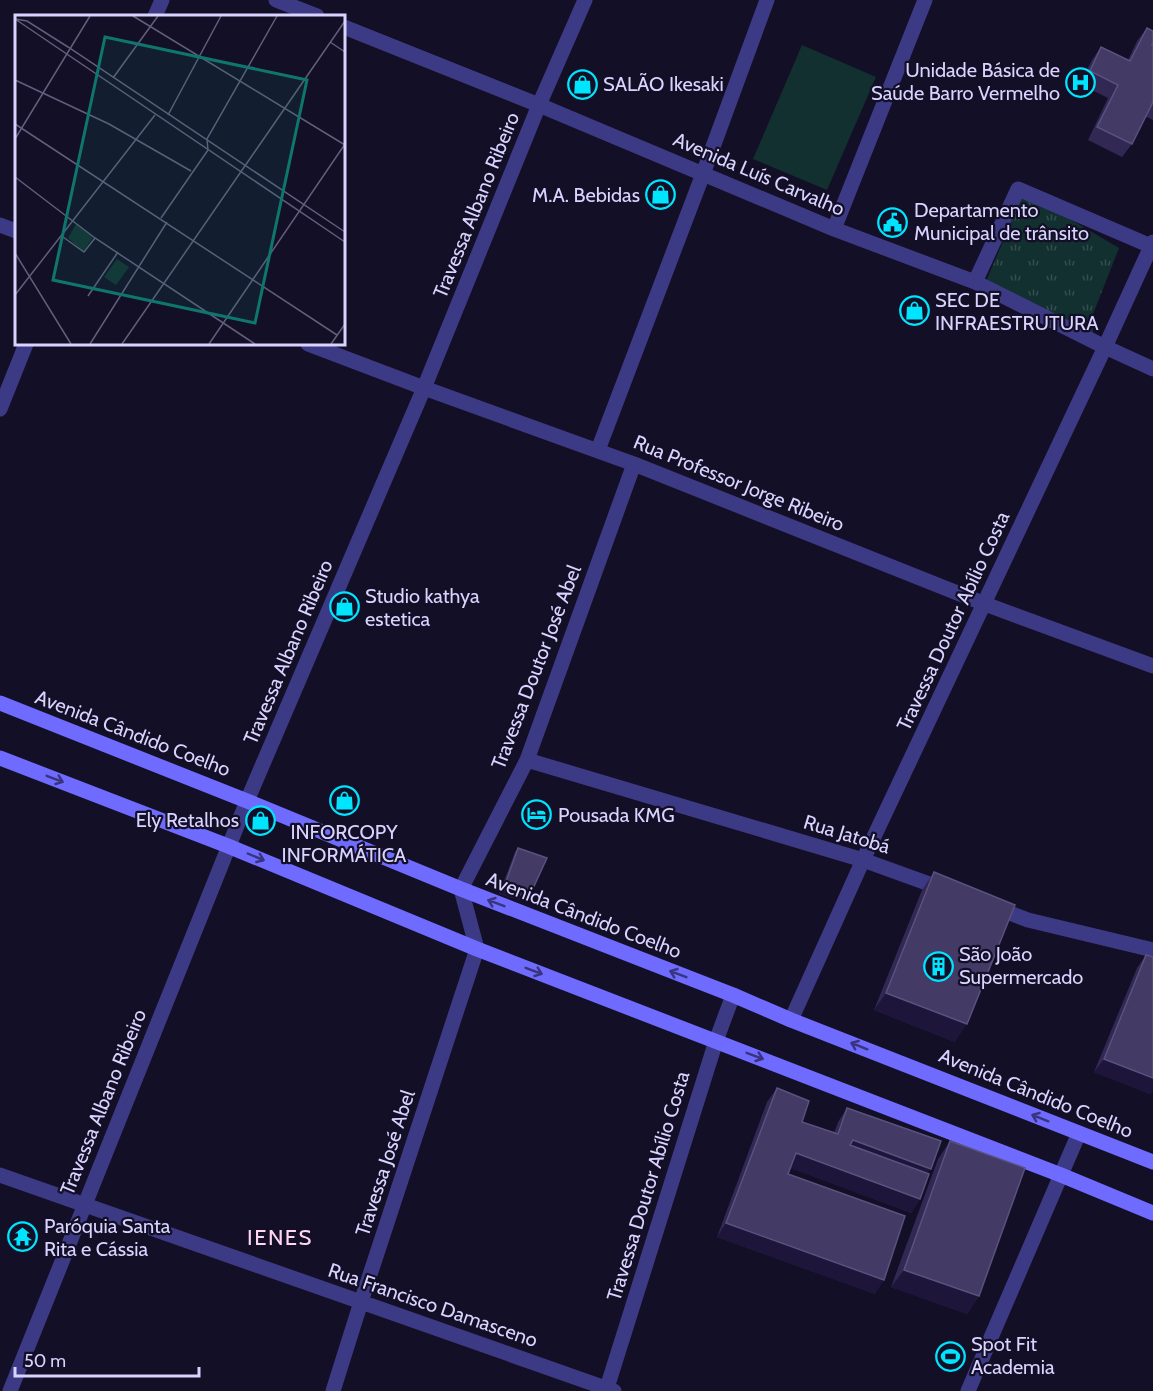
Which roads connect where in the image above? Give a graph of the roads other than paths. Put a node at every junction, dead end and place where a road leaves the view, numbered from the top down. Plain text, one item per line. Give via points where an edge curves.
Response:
1 (162, 0) edge
2 (276, 0) edge
3 (585, 0) edge
4 (767, 0) edge
5 (926, 0) edge
6 (155, 15) edge
7 (314, 15) edge
8 (345, 27) edge
9 (539, 105) junction
10 (703, 174) junction
11 (0, 225) edge
12 (834, 229) junction
13 (15, 231) edge
14 (1152, 244) edge
15 (975, 282) junction
16 (26, 345) edge
17 (311, 345) edge
18 (1105, 347) junction
19 (1153, 369) edge
20 (424, 388) junction
21 (0, 409) edge
22 (598, 450) junction
23 (634, 464) junction
24 (984, 604) junction
25 (1153, 666) edge
26 (0, 703) edge
27 (0, 758) edge
28 (527, 760) junction
29 (247, 801) junction
30 (228, 846) junction
31 (863, 860) junction
32 (461, 889) junction
33 (962, 896) edge
34 (984, 903) edge
35 (477, 949) junction
36 (1153, 950) edge
37 (733, 995) junction
38 (791, 1020) junction
39 (716, 1041) junction
40 (1079, 1133) junction
41 (1153, 1162) edge
42 (0, 1175) edge
43 (1061, 1175) junction
44 (85, 1204) junction
45 (1153, 1213) edge
46 (361, 1302) junction
47 (609, 1390) edge
48 (10, 1391) edge
49 (333, 1391) edge
50 (968, 1391) edge

1 - 6 street
2 - 7 street
3 - 9 street, Travessa Albano Ribeiro
4 - 10 street
5 - 12 street
8 - 9 street, Avenida Luís Carvalho
9 - 10 street, Avenida Luís Carvalho
9 - 20 street, Travessa Albano Ribeiro
10 - 12 street, Avenida Luís Carvalho
10 - 22 street
11 - 13 street
12 - 15 street, Avenida Luís Carvalho
14 - 15 street via 1018,189
14 - 18 street, Travessa Doutor Abílio Costa
15 - 18 street, Avenida Luís Carvalho
16 - 21 street
17 - 20 street, Rua Professor Jorge Ribeiro
18 - 19 street, Avenida Luís Carvalho
18 - 24 street, Travessa Doutor Abílio Costa
20 - 22 street, Rua Professor Jorge Ribeiro
20 - 29 street, Travessa Albano Ribeiro
22 - 23 street, Rua Professor Jorge Ribeiro
23 - 24 street, Rua Professor Jorge Ribeiro
23 - 28 street, Travessa Doutor José Abel
24 - 25 street, Rua Professor Jorge Ribeiro
24 - 31 street, Travessa Doutor Abílio Costa
26 - 29 main road, Avenida Cândido Coelho
27 -> 30 main road
28 - 31 street, Rua Jatobá
28 - 32 street, Travessa Doutor José Abel
29 - 30 street, Travessa Albano Ribeiro
29 - 32 main road, Avenida Cândido Coelho
30 -> 35 main road
30 - 44 street, Travessa Albano Ribeiro
31 - 33 street, Rua Jatobá
31 - 38 street, Travessa Doutor Abílio Costa
32 - 35 street
37 -> 32 main road, Avenida Cândido Coelho
34 - 36 street via 1028,920
35 -> 39 main road
35 - 46 street, Travessa José Abel
37 - 38 main road, Avenida Cândido Coelho
37 - 39 street, Travessa Doutor Abílio Costa
40 -> 38 main road, Avenida Cândido Coelho
39 -> 43 main road
39 - 47 street, Travessa Doutor Abílio Costa
40 - 41 main road, Avenida Cândido Coelho
40 - 43 street
42 - 44 street, Rua Francisco Damasceno
43 - 45 main road
43 - 50 street
44 - 46 street, Rua Francisco Damasceno
44 - 48 street, Travessa Albano Ribeiro
46 - 47 street, Rua Francisco Damasceno
46 - 49 street, Travessa José Abel

